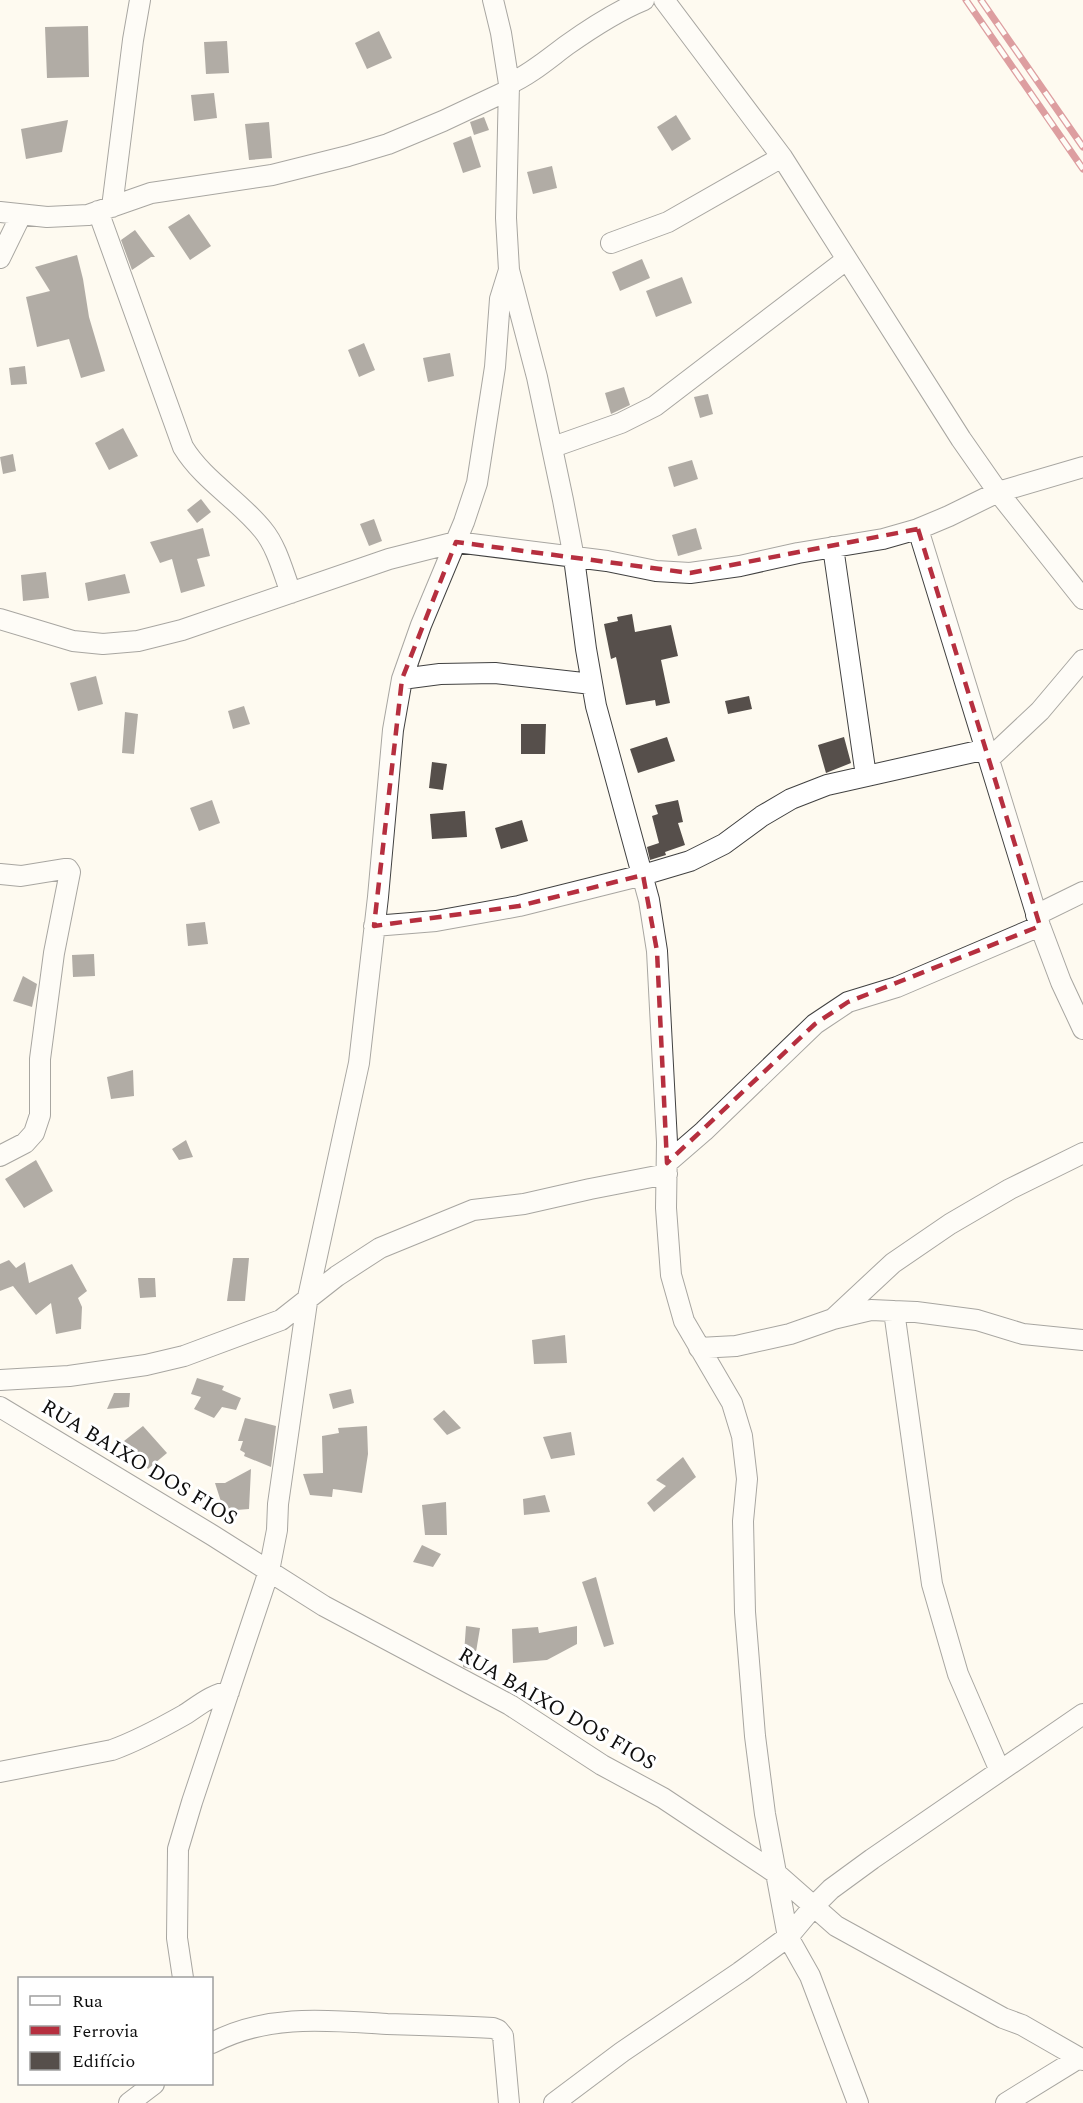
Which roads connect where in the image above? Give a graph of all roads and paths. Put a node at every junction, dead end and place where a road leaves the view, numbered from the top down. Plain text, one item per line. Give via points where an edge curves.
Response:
1 (140, 0) edge
2 (493, 0) edge
3 (644, 0) edge
4 (664, 0) edge
5 (509, 87) junction
6 (782, 157) junction
7 (105, 209) junction
8 (0, 212) edge
9 (21, 215) junction
10 (611, 243) dead end
11 (0, 258) edge
12 (846, 260) junction
13 (510, 270) junction
14 (553, 447) junction
15 (1083, 467) edge
16 (998, 492) junction
17 (918, 529) junction
18 (456, 542) junction
19 (832, 547) junction
20 (574, 558) junction
21 (291, 593) junction
22 (1083, 600) edge
23 (0, 619) edge
24 (1083, 660) edge
25 (402, 679) junction
26 (592, 684) junction
27 (988, 754) junction
28 (866, 776) junction
29 (0, 874) edge
30 (643, 875) junction
31 (1083, 892) edge
32 (1038, 921) junction
33 (374, 926) junction
34 (1083, 1029) edge
35 (1083, 1153) edge
36 (0, 1155) edge
37 (667, 1168) junction
38 (307, 1302) junction
39 (894, 1311) junction
40 (833, 1319) junction
41 (1083, 1340) edge
42 (699, 1348) junction
43 (0, 1380) edge
44 (0, 1407) edge
45 (269, 1571) junction
46 (229, 1692) junction
47 (1083, 1714) edge
48 (1000, 1771) junction
49 (0, 1772) edge
50 (777, 1874) junction
51 (814, 1906) junction
52 (788, 1937) junction
53 (183, 1977) edge
54 (213, 2042) edge
55 (1081, 2059) edge
56 (153, 2085) edge
57 (129, 2103) edge
58 (509, 2103) edge
59 (554, 2103) edge
60 (858, 2103) edge
61 (1006, 2103) edge

1 - 7 street
2 - 5 street
3 - 5 street via 602,22
4 - 6 street
5 - 7 street via 388,144 240,181 165,190
5 - 13 street
6 - 10 street via 668,222
6 - 12 street
7 - 9 street via 65,217
7 - 21 street via 183,447 192,462 264,530
8 - 9 street
9 - 11 street
12 - 14 street via 655,406 621,423
12 - 16 street
13 - 14 street
13 - 18 street via 500,299 495,367 477,483
14 - 20 street
15 - 16 street
16 - 17 street
16 - 22 street
17 - 19 street
17 - 27 street
18 - 20 street
18 - 21 street via 389,559
18 - 25 street
19 - 20 street via 740,567 690,573
19 - 28 street
20 - 26 street
21 - 23 street via 138,641 73,641
24 - 27 street via 1040,711
25 - 26 street via 495,673
25 - 33 street via 393,729
26 - 30 street
27 - 28 street
27 - 32 street
28 - 30 street via 791,799 724,844 690,861
29 - 36 street via 21,876 64,869 70,872 40,1059 40,1115 34,1133 25,1143
30 - 33 street via 519,906 436,921
30 - 37 street via 657,951
31 - 32 street
32 - 34 street
32 - 37 street via 907,983 848,1002 815,1024
33 - 38 street via 359,1063
35 - 40 street via 950,1224 893,1263
37 - 38 street via 524,1204 473,1210 380,1248 337,1276
37 - 42 street via 671,1275 684,1321
38 - 43 street via 281,1320 184,1356 69,1376
38 - 45 street
39 - 40 street via 871,1310
39 - 41 street via 978,1320 1023,1334
39 - 48 street via 932,1584 958,1674
40 - 42 street via 736,1346
42 - 50 street via 732,1403 742,1436 747,1479 743,1521 745,1611 755,1736
44 - 45 street, RUA BAIXO DOS FIOS
45 - 46 street
45 - 50 street, RUA BAIXO DOS FIOS via 358,1625 510,1705 602,1765 663,1798
46 - 49 street via 220,1693 112,1750
46 - 53 street via 178,1849 177,1938
47 - 48 street
48 - 51 street via 872,1859
50 - 51 street, RUA BAIXO DOS FIOS
50 - 52 street
51 - 52 street
51 - 55 street, RUA BAIXO DOS FIOS via 862,1942
52 - 59 street
52 - 60 street via 810,1976
54 - 58 street via 263,2024 293,2020 493,2028 503,2036
55 - 61 street
56 - 57 street

